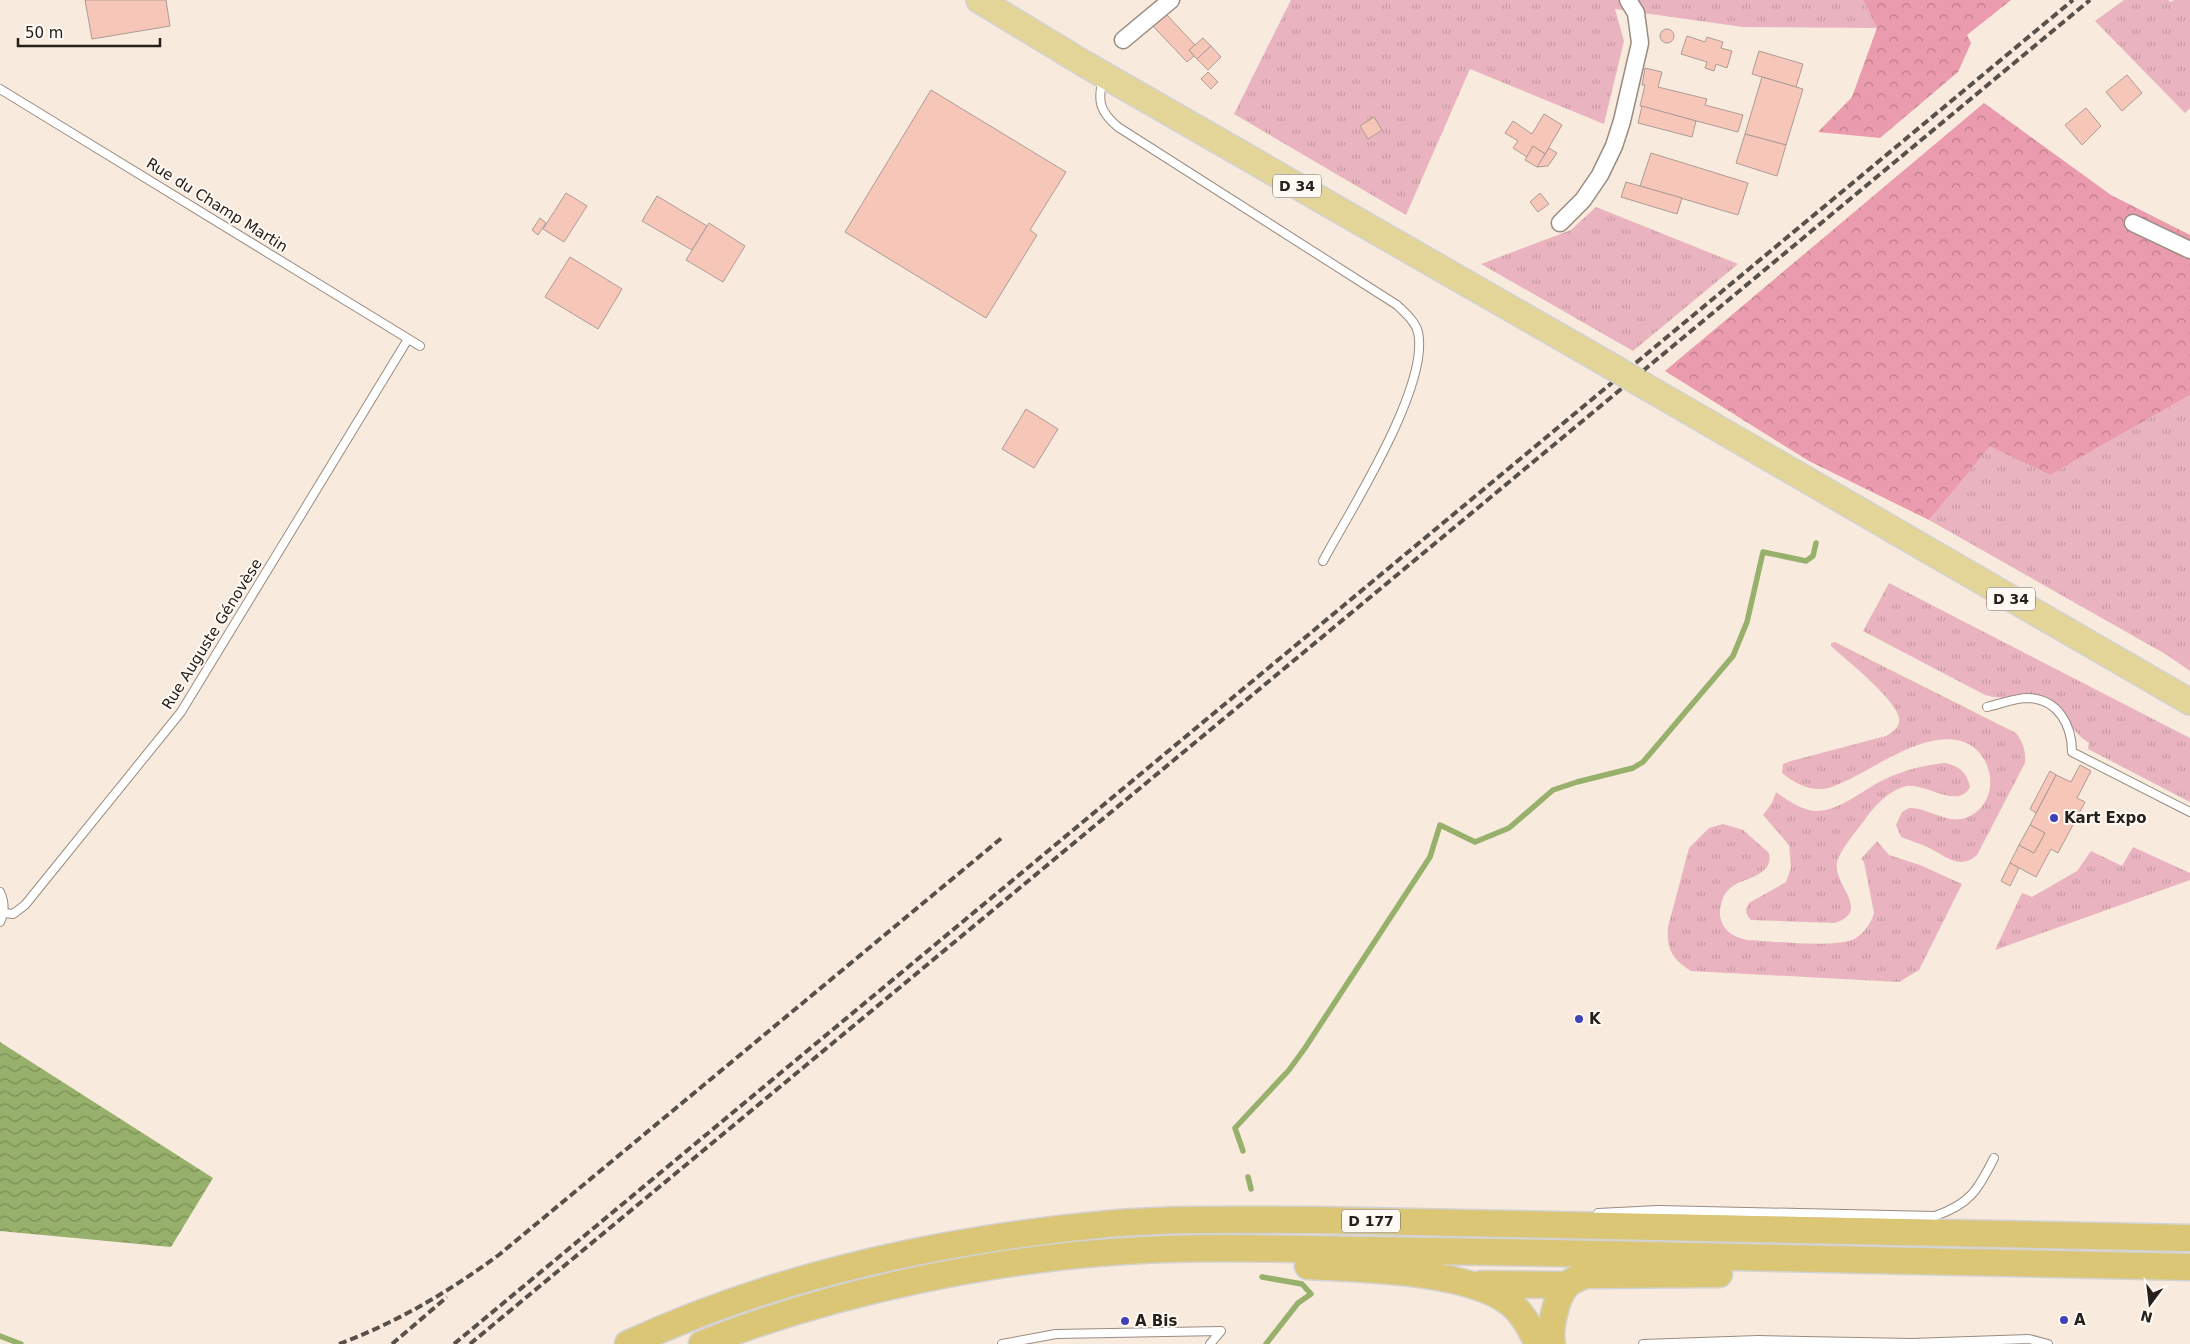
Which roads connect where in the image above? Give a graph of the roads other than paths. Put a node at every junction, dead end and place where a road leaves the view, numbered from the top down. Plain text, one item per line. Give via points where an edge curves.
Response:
1 (979, 0) edge
2 (1171, 0) edge
3 (1628, 0) edge
4 (1123, 40) dead end
5 (1105, 74) junction
6 (0, 89) edge
7 (1560, 223) dead end
8 (2133, 223) dead end
9 (2190, 250) edge
10 (408, 339) junction
11 (420, 346) dead end
12 (1323, 561) dead end
13 (2190, 702) edge
14 (1987, 707) dead end
15 (2190, 812) edge
16 (0, 892) edge
17 (4, 913) junction
18 (0, 922) edge
19 (1994, 1158) dead end
20 (1591, 1214) dead end
21 (1552, 1216) dead end
22 (1427, 1222) junction
23 (2190, 1237) edge
24 (1067, 1256) junction
25 (2131, 1266) junction
26 (2190, 1268) edge
27 (1468, 1284) junction
28 (1567, 1285) junction
29 (628, 1344) edge
30 (702, 1344) edge
31 (1002, 1344) edge
32 (1210, 1344) edge
33 (1538, 1344) edge
34 (1552, 1344) edge
35 (1643, 1344) edge
36 (2048, 1344) edge

1 - 5 main road, D 34
2 - 4 street
3 - 7 street via 1636,12 1640,43 1622,121 1608,161 1592,188
5 - 12 lane via 1099,98 1108,119 1397,305 1410,317 1417,330 1419,356 1392,433 1381,459
5 - 13 main road, D 34, bridge
6 - 10 lane, Rue du Champ Martin
8 - 9 street
10 - 11 lane, Rue du Champ Martin
10 - 17 lane, Rue Auguste Génovèse via 181,712 24,905 13,914
14 - 15 lane via 2026,698 2046,702 2067,722 2072,752
16 - 17 lane
17 - 18 lane
19 - 20 lane via 1972,1196 1956,1208 1935,1216 1658,1210
21 - 22 lane
22 - 23 highway, D 177
22 - 29 highway, D 177 via 1156,1222 1037,1232 960,1243 887,1258 803,1281 725,1305
24 - 25 highway, D 177 via 1217,1248
24 - 27 highway via 1386,1270
24 - 30 highway, D 177 via 885,1288
25 - 26 highway
25 - 28 highway via 1586,1275
27 - 28 highway
27 - 33 highway via 1512,1304
28 - 34 highway via 1554,1312
31 - 32 lane via 1056,1334 1221,1331
35 - 36 lane via 1758,1340 1911,1343 2029,1339

